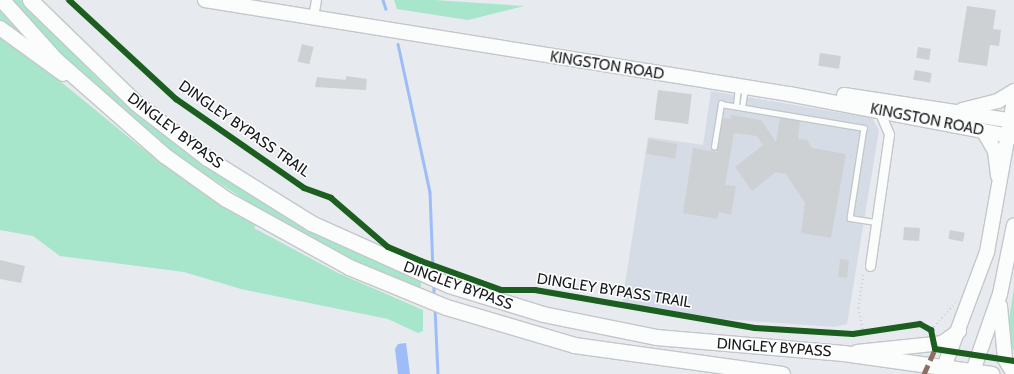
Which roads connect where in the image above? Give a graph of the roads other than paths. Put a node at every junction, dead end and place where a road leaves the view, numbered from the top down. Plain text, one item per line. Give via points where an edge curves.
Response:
1 (2, 0) edge
2 (257, 0) edge
3 (210, 1) edge
4 (33, 2) edge
5 (315, 9) edge
6 (0, 28) edge
7 (742, 83) junction
8 (1014, 91) edge
9 (101, 101) junction
10 (1014, 101) edge
11 (736, 106) junction
12 (742, 107) junction
13 (879, 110) junction
14 (950, 111) junction
15 (910, 117) junction
16 (1013, 121) edge
17 (984, 132) junction
18 (889, 134) junction
19 (1011, 136) edge
20 (714, 147) dead end
21 (999, 196) junction
22 (876, 222) junction
23 (1014, 224) edge
24 (870, 266) road end
25 (1000, 294) junction
26 (961, 327) junction
27 (843, 354) junction
28 (943, 370) edge
29 (972, 372) edge
30 (782, 374) edge
31 (992, 374) edge
32 (1014, 374) edge

1 - 9 highway, DINGLEY BYPASS
2 - 5 main road, KINGSTON ROAD
3 - 5 main road, KINGSTON ROAD
4 - 27 highway, DINGLEY BYPASS via 136,103 207,158 311,223 422,274 543,314 648,336
5 - 7 main road, KINGSTON ROAD
6 - 9 main road
7 - 11 lane
7 - 12 lane
7 - 13 main road, KINGSTON ROAD
7 - 14 main road, KINGSTON ROAD
8 - 14 main road via 998,101
9 - 30 highway, DINGLEY BYPASS via 164,155 226,199 323,253 418,297 517,330 602,351
10 - 16 main road
11 - 12 lane
11 - 20 lane via 721,104
12 - 22 lane via 864,128 850,218
13 - 15 main road, KINGSTON ROAD
13 - 18 street
14 - 16 main road, KINGSTON ROAD
15 - 17 main road, KINGSTON ROAD
15 - 18 street via 896,123
16 - 19 main road
17 - 19 main road, KINGSTON ROAD
17 - 21 main road via 995,151
18 - 22 street
19 - 21 main road
21 - 26 main road via 983,265
22 - 24 street
23 - 25 main road
25 - 29 main road
25 - 32 main road via 1005,359
26 - 27 main road via 950,341
26 - 28 main road
27 - 28 highway, DINGLEY BYPASS
28 - 29 highway, DINGLEY BYPASS
29 - 31 highway, DINGLEY BYPASS

